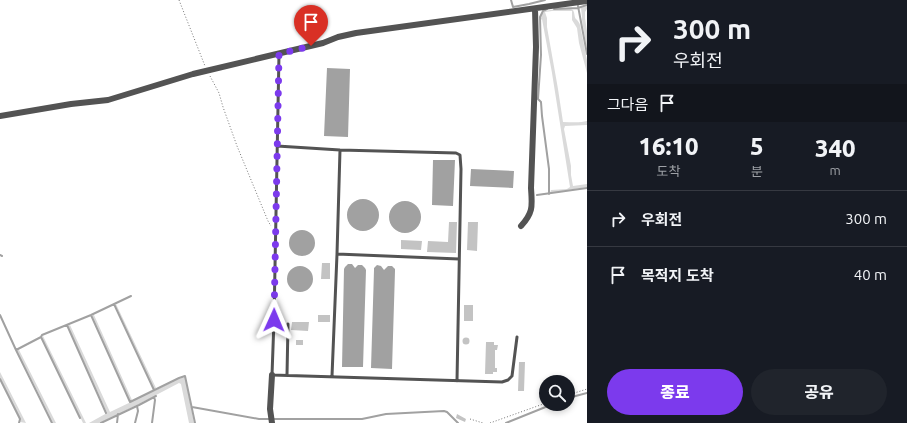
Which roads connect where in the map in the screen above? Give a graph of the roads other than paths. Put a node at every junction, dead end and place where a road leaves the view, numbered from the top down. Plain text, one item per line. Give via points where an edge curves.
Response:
1 (587, 1) edge
2 (535, 9) junction
3 (279, 54) junction
4 (0, 116) edge
5 (277, 146) junction
6 (340, 150) junction
7 (521, 226) dead end
8 (337, 254) junction
9 (459, 259) junction
10 (288, 324) dead end
11 (517, 337) dead end
12 (272, 375) junction
13 (287, 375) junction
14 (332, 376) junction
15 (457, 381) junction
16 (272, 423) edge

1 - 2 street
2 - 3 street via 356,33
2 - 7 street via 532,205 527,220
3 - 4 street via 193,74 108,100
3 - 5 lane
5 - 6 lane
5 - 12 lane
6 - 8 lane
6 - 9 lane via 460,155
8 - 9 lane
8 - 14 lane
9 - 15 lane
10 - 13 lane
11 - 15 lane via 512,376 508,380
12 - 13 lane
12 - 16 street
13 - 14 lane
14 - 15 lane

